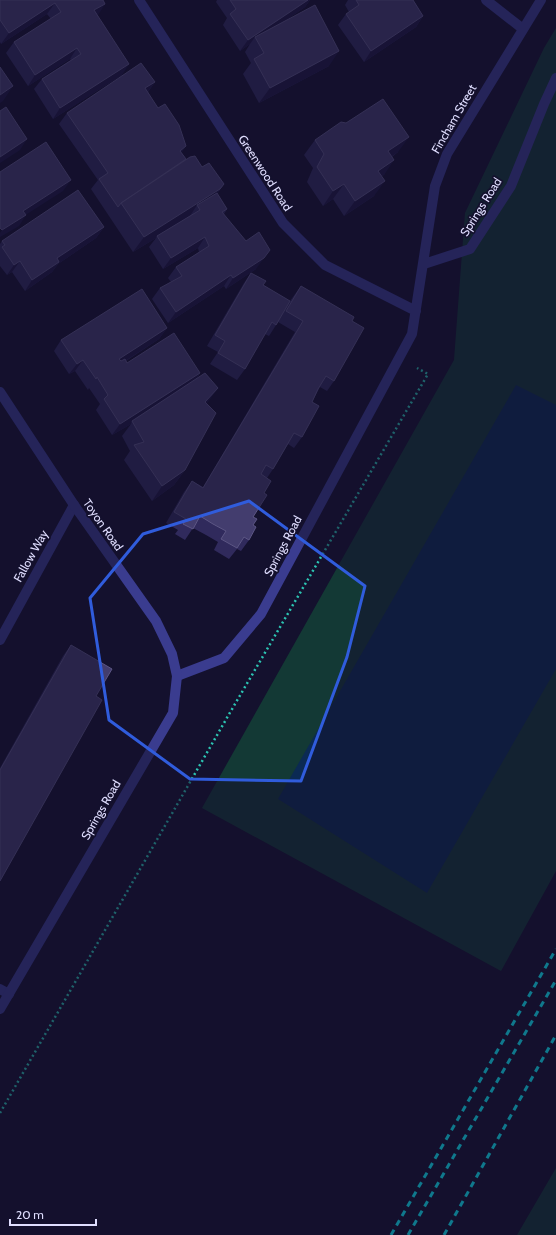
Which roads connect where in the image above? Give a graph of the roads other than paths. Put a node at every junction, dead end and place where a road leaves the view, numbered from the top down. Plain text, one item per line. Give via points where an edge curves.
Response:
1 (139, 0) edge
2 (486, 0) edge
3 (541, 0) edge
4 (523, 29) junction
5 (556, 78) edge
6 (424, 264) junction
7 (416, 311) junction
8 (0, 392) edge
9 (74, 505) junction
10 (0, 640) edge
11 (177, 676) junction
12 (4, 991) edge
13 (0, 1009) edge

1 - 7 street, Greenwood Road via 283,224 325,265
2 - 4 street
3 - 4 street, Fincham Street
4 - 6 street, Fincham Street via 446,154 435,186
5 - 6 street, Springs Road via 511,186 470,249
6 - 7 street, Springs Road
7 - 11 street, Springs Road via 412,334 261,614 224,658
8 - 9 street, Toyon Road
9 - 10 street, Fallow Way
9 - 11 street, Toyon Road via 156,622 172,654
11 - 12 street, Springs Road via 173,713
12 - 13 street, Springs Road

